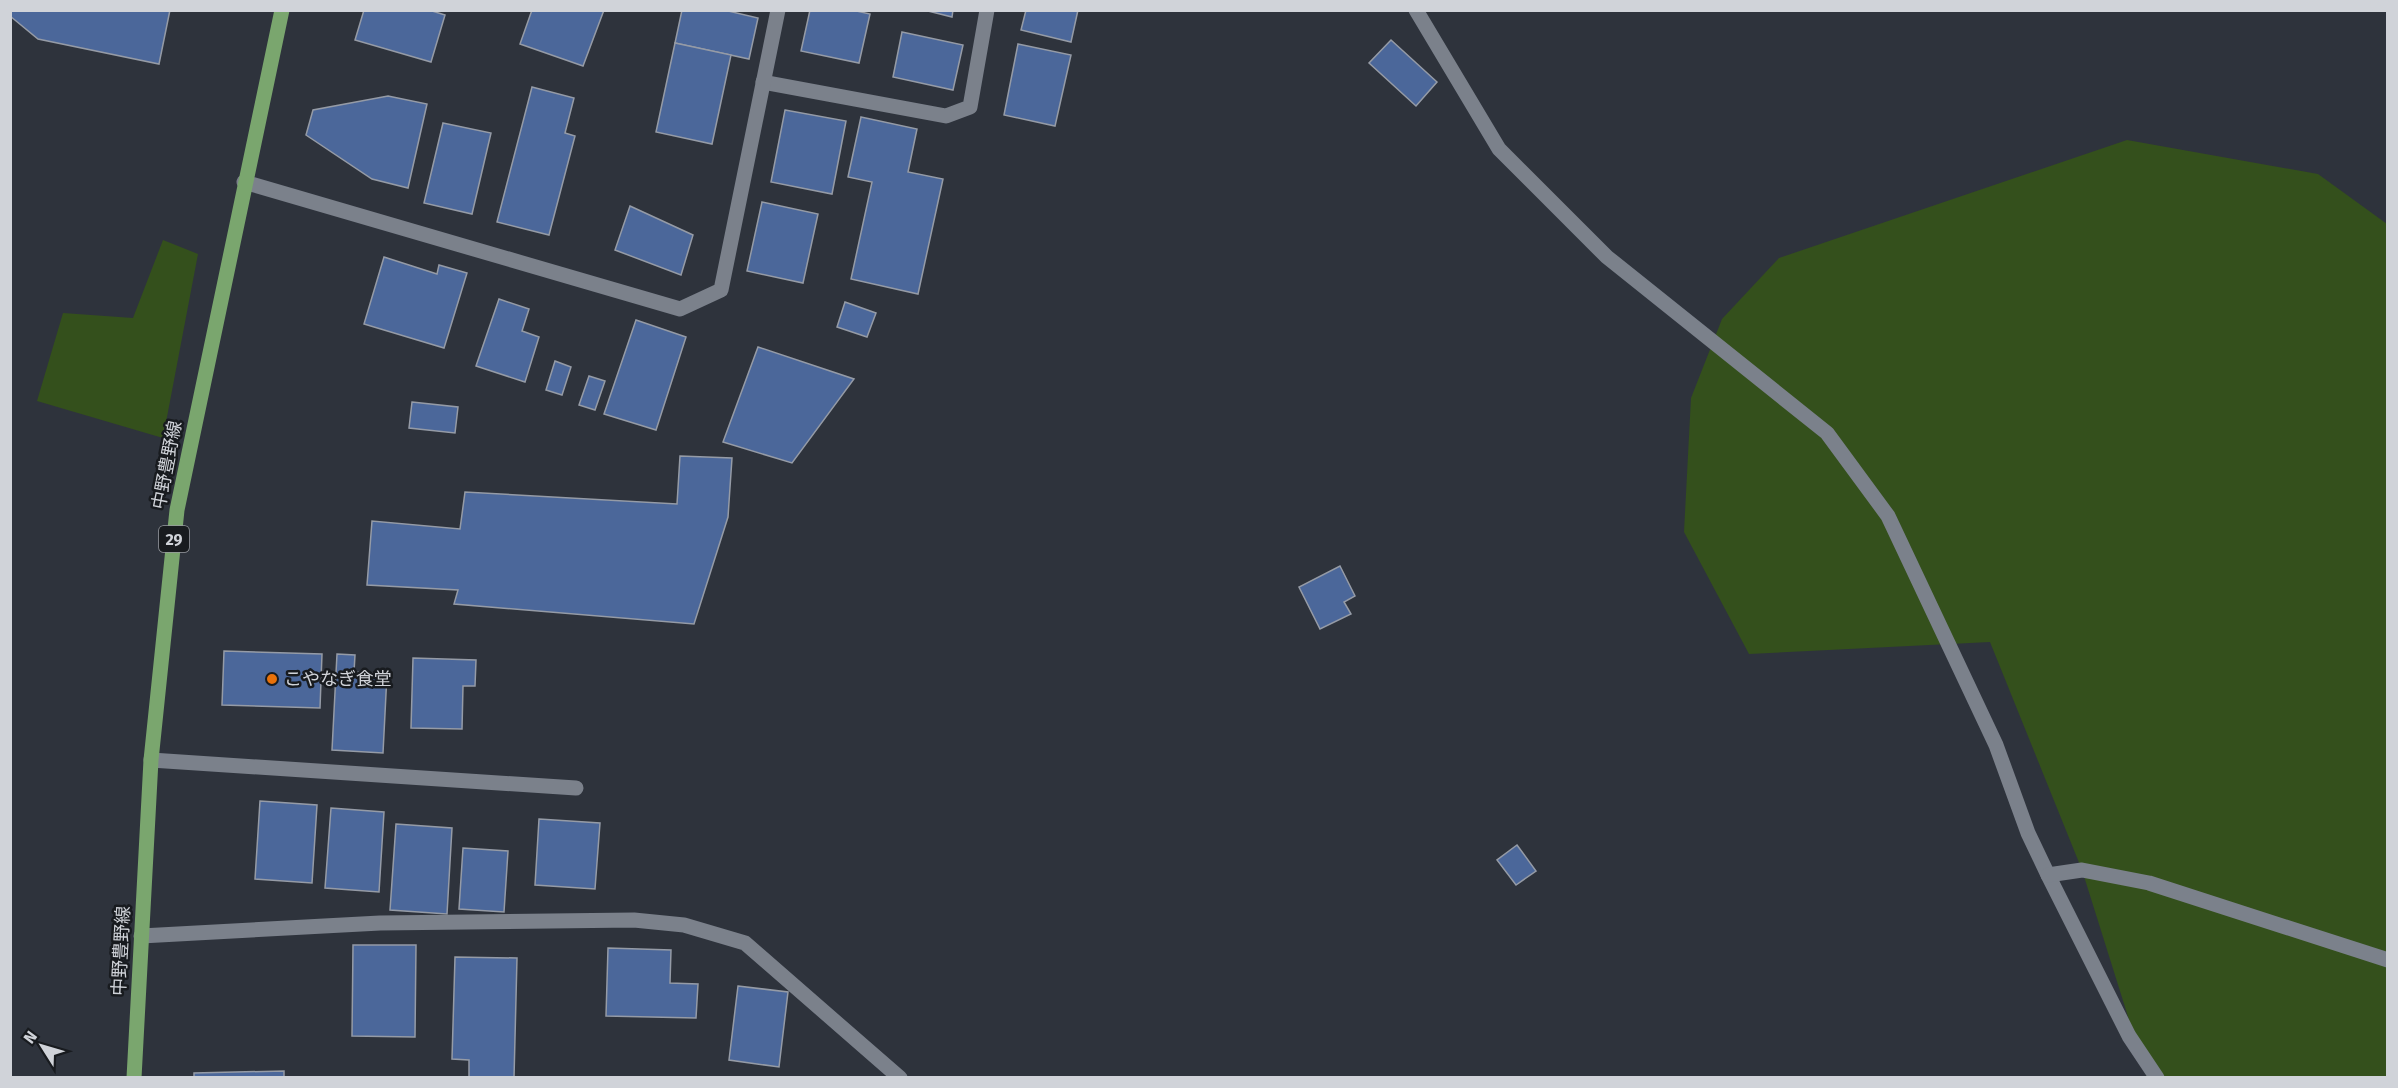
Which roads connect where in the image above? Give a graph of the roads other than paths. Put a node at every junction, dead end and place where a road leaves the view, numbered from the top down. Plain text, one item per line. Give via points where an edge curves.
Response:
1 (282, 10) edge
2 (778, 10) edge
3 (987, 10) edge
4 (1416, 10) edge
5 (763, 82) junction
6 (244, 182) junction
7 (151, 760) junction
8 (576, 788) dead end
9 (2048, 875) junction
10 (141, 936) junction
11 (2388, 960) edge
12 (134, 1077) edge
13 (900, 1077) edge
14 (2157, 1077) edge

1 - 6 main road, 中野豊野線 / 29
2 - 5 street
3 - 5 street via 970,107 946,117
4 - 9 street via 1499,149 1606,257 1827,433 1881,507 1934,611 1996,746
5 - 6 street via 721,290 680,309
6 - 7 main road, 中野豊野線 / 29 via 177,510
7 - 8 street
7 - 10 main road, 中野豊野線 / 29
9 - 11 street via 2082,870 2149,883
9 - 14 street via 2129,1036
10 - 12 main road, 中野豊野線 / 29
10 - 13 street via 380,923 634,920 684,925 745,943

